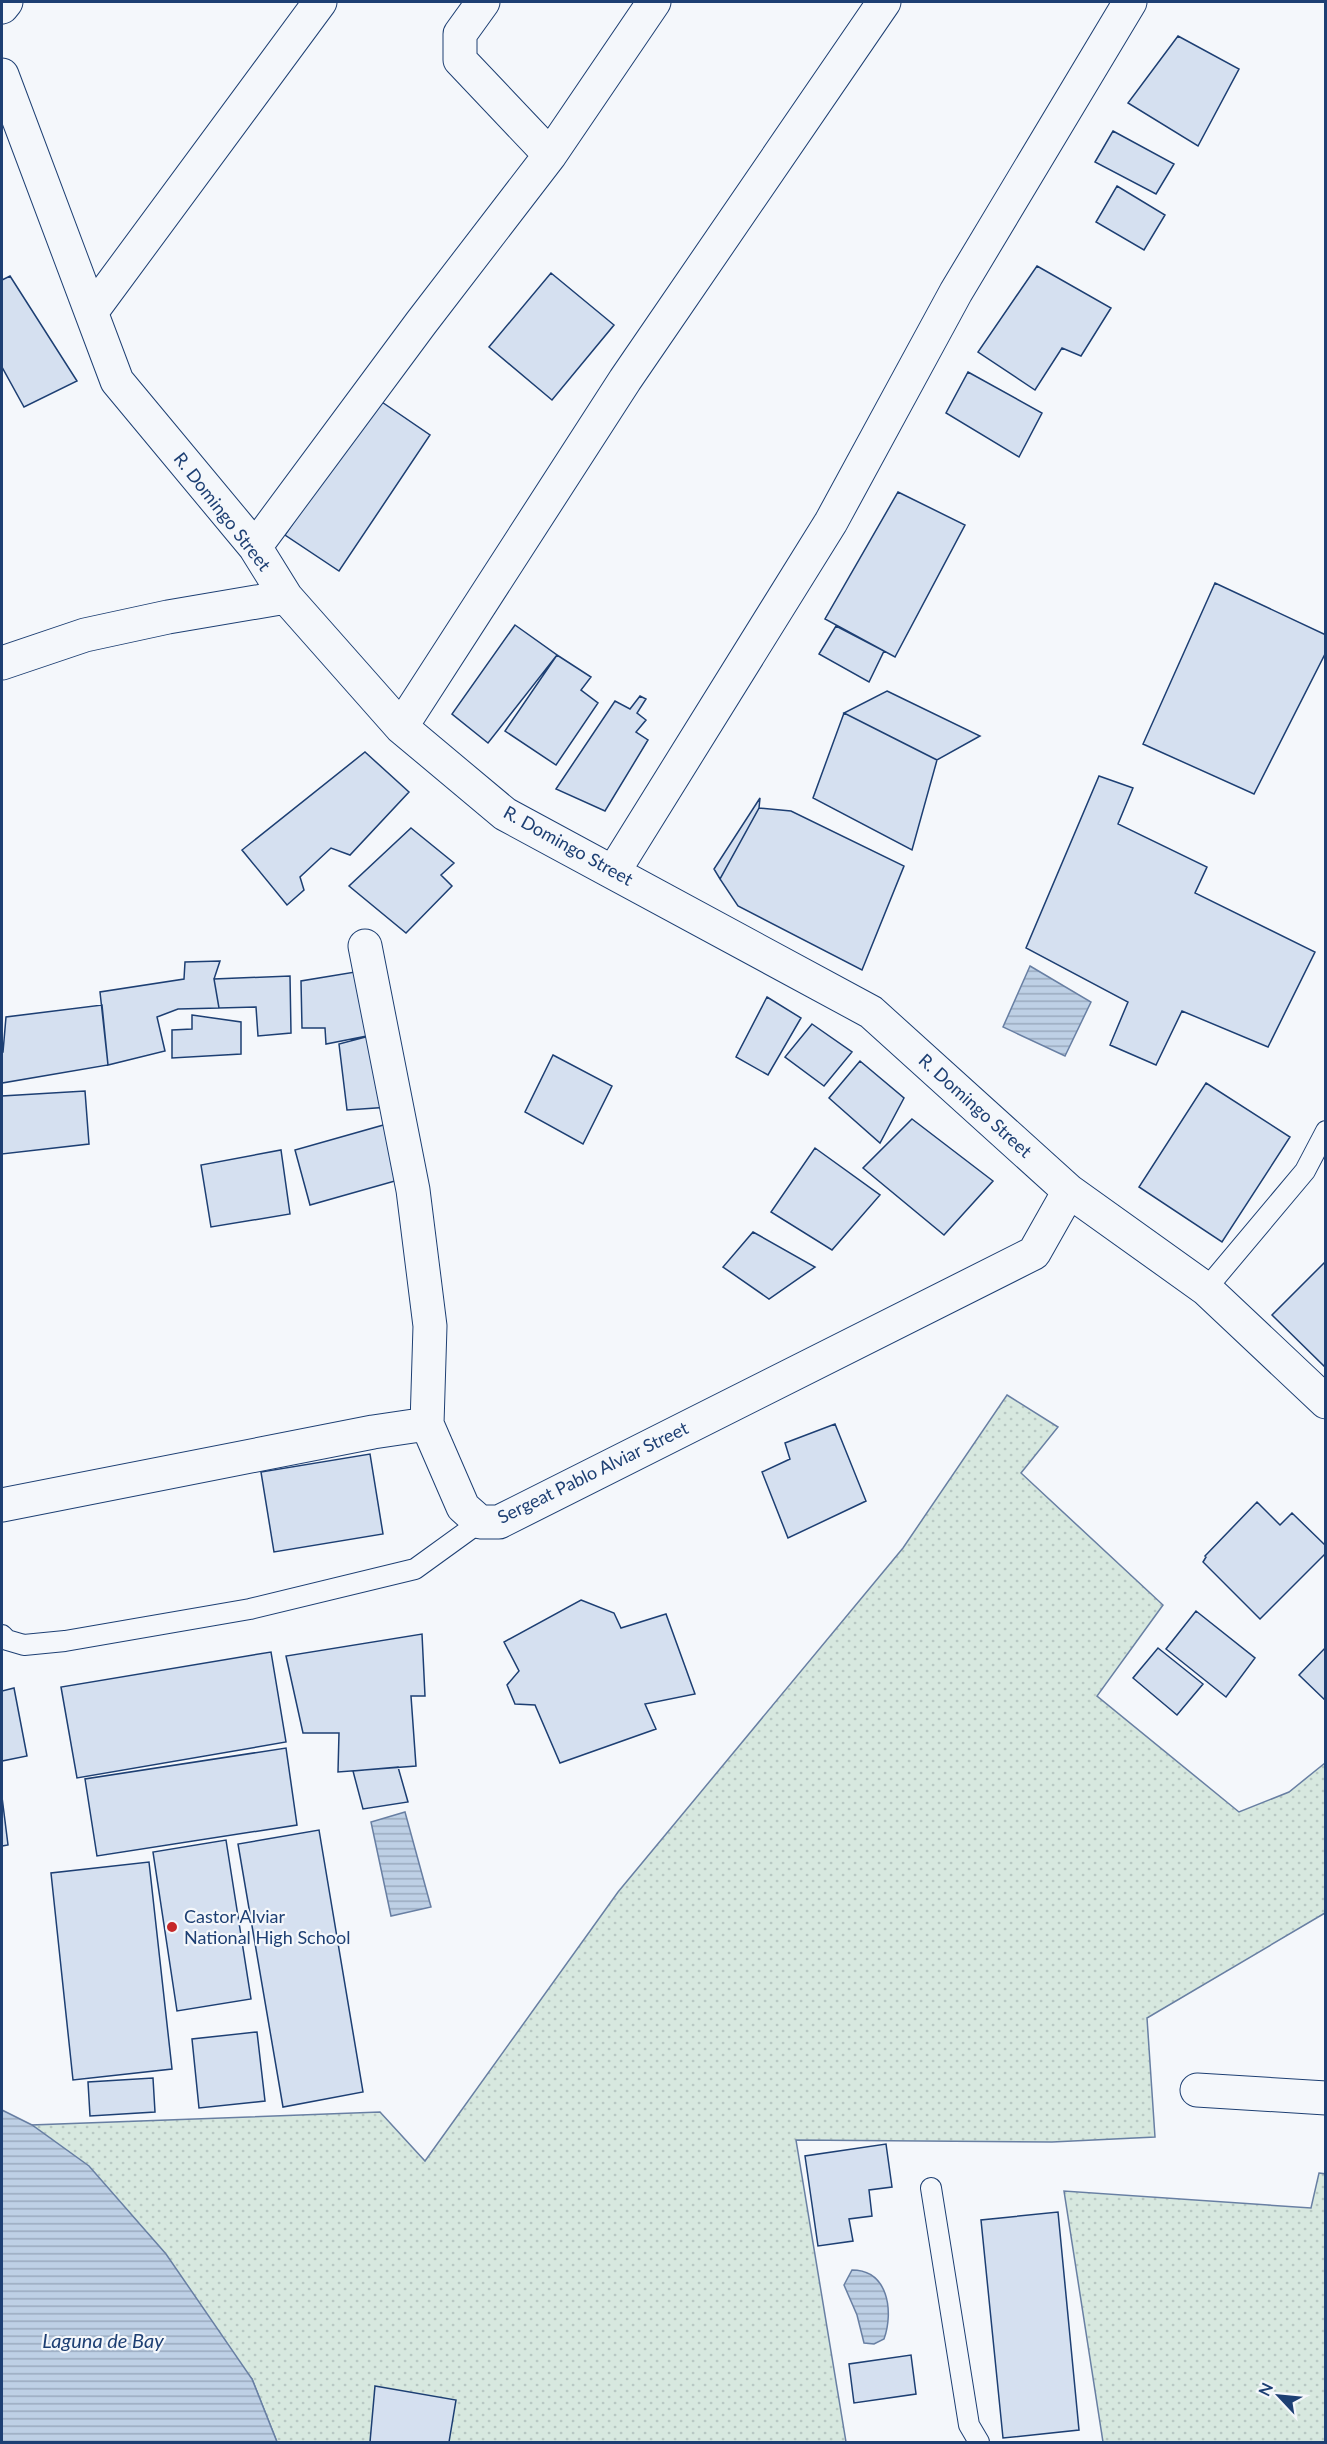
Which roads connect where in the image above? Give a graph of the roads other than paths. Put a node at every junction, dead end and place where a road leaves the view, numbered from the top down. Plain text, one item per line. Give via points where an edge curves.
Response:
1 (6, 2) edge
2 (320, 2) edge
3 (483, 2) edge
4 (654, 2) edge
5 (884, 2) edge
6 (1130, 2) edge
7 (2, 7) edge
8 (2, 75) edge
9 (550, 155) junction
10 (92, 311) junction
11 (255, 547) junction
12 (286, 597) junction
13 (2, 663) edge
14 (401, 727) junction
15 (614, 871) junction
16 (365, 946) dead end
17 (1326, 1131) edge
18 (1069, 1191) junction
19 (1206, 1289) junction
20 (1326, 1402) edge
21 (428, 1424) junction
22 (2, 1505) edge
23 (480, 1522) junction
24 (2, 1635) edge
25 (1197, 2090) dead end
26 (1326, 2098) edge
27 (931, 2188) dead end
28 (979, 2442) edge

1 - 7 street
2 - 10 street
3 - 9 street via 460,34 460,60
4 - 9 street
5 - 14 street via 625,380
6 - 15 street via 956,292 831,522
8 - 10 street, R. Domingo Street
9 - 11 street
10 - 11 street, R. Domingo Street via 117,381
11 - 12 street, R. Domingo Street
12 - 13 street via 168,616 85,635
12 - 14 street, R. Domingo Street
14 - 15 street, R. Domingo Street via 505,814
15 - 18 street, R. Domingo Street via 871,1012
16 - 21 street via 413,1190 430,1326
17 - 19 lane via 1305,1171
18 - 19 street, R. Domingo Street
18 - 23 street, Sergeat Pablo Alviar Street via 1034,1253 499,1522
19 - 20 street, R. Domingo Street
21 - 22 street
21 - 23 street, Sergeat Pablo Alviar Street via 463,1507
23 - 24 lane via 415,1569 250,1609 65,1641 24,1645 7,1641
25 - 26 street
27 - 28 lane via 969,2425

